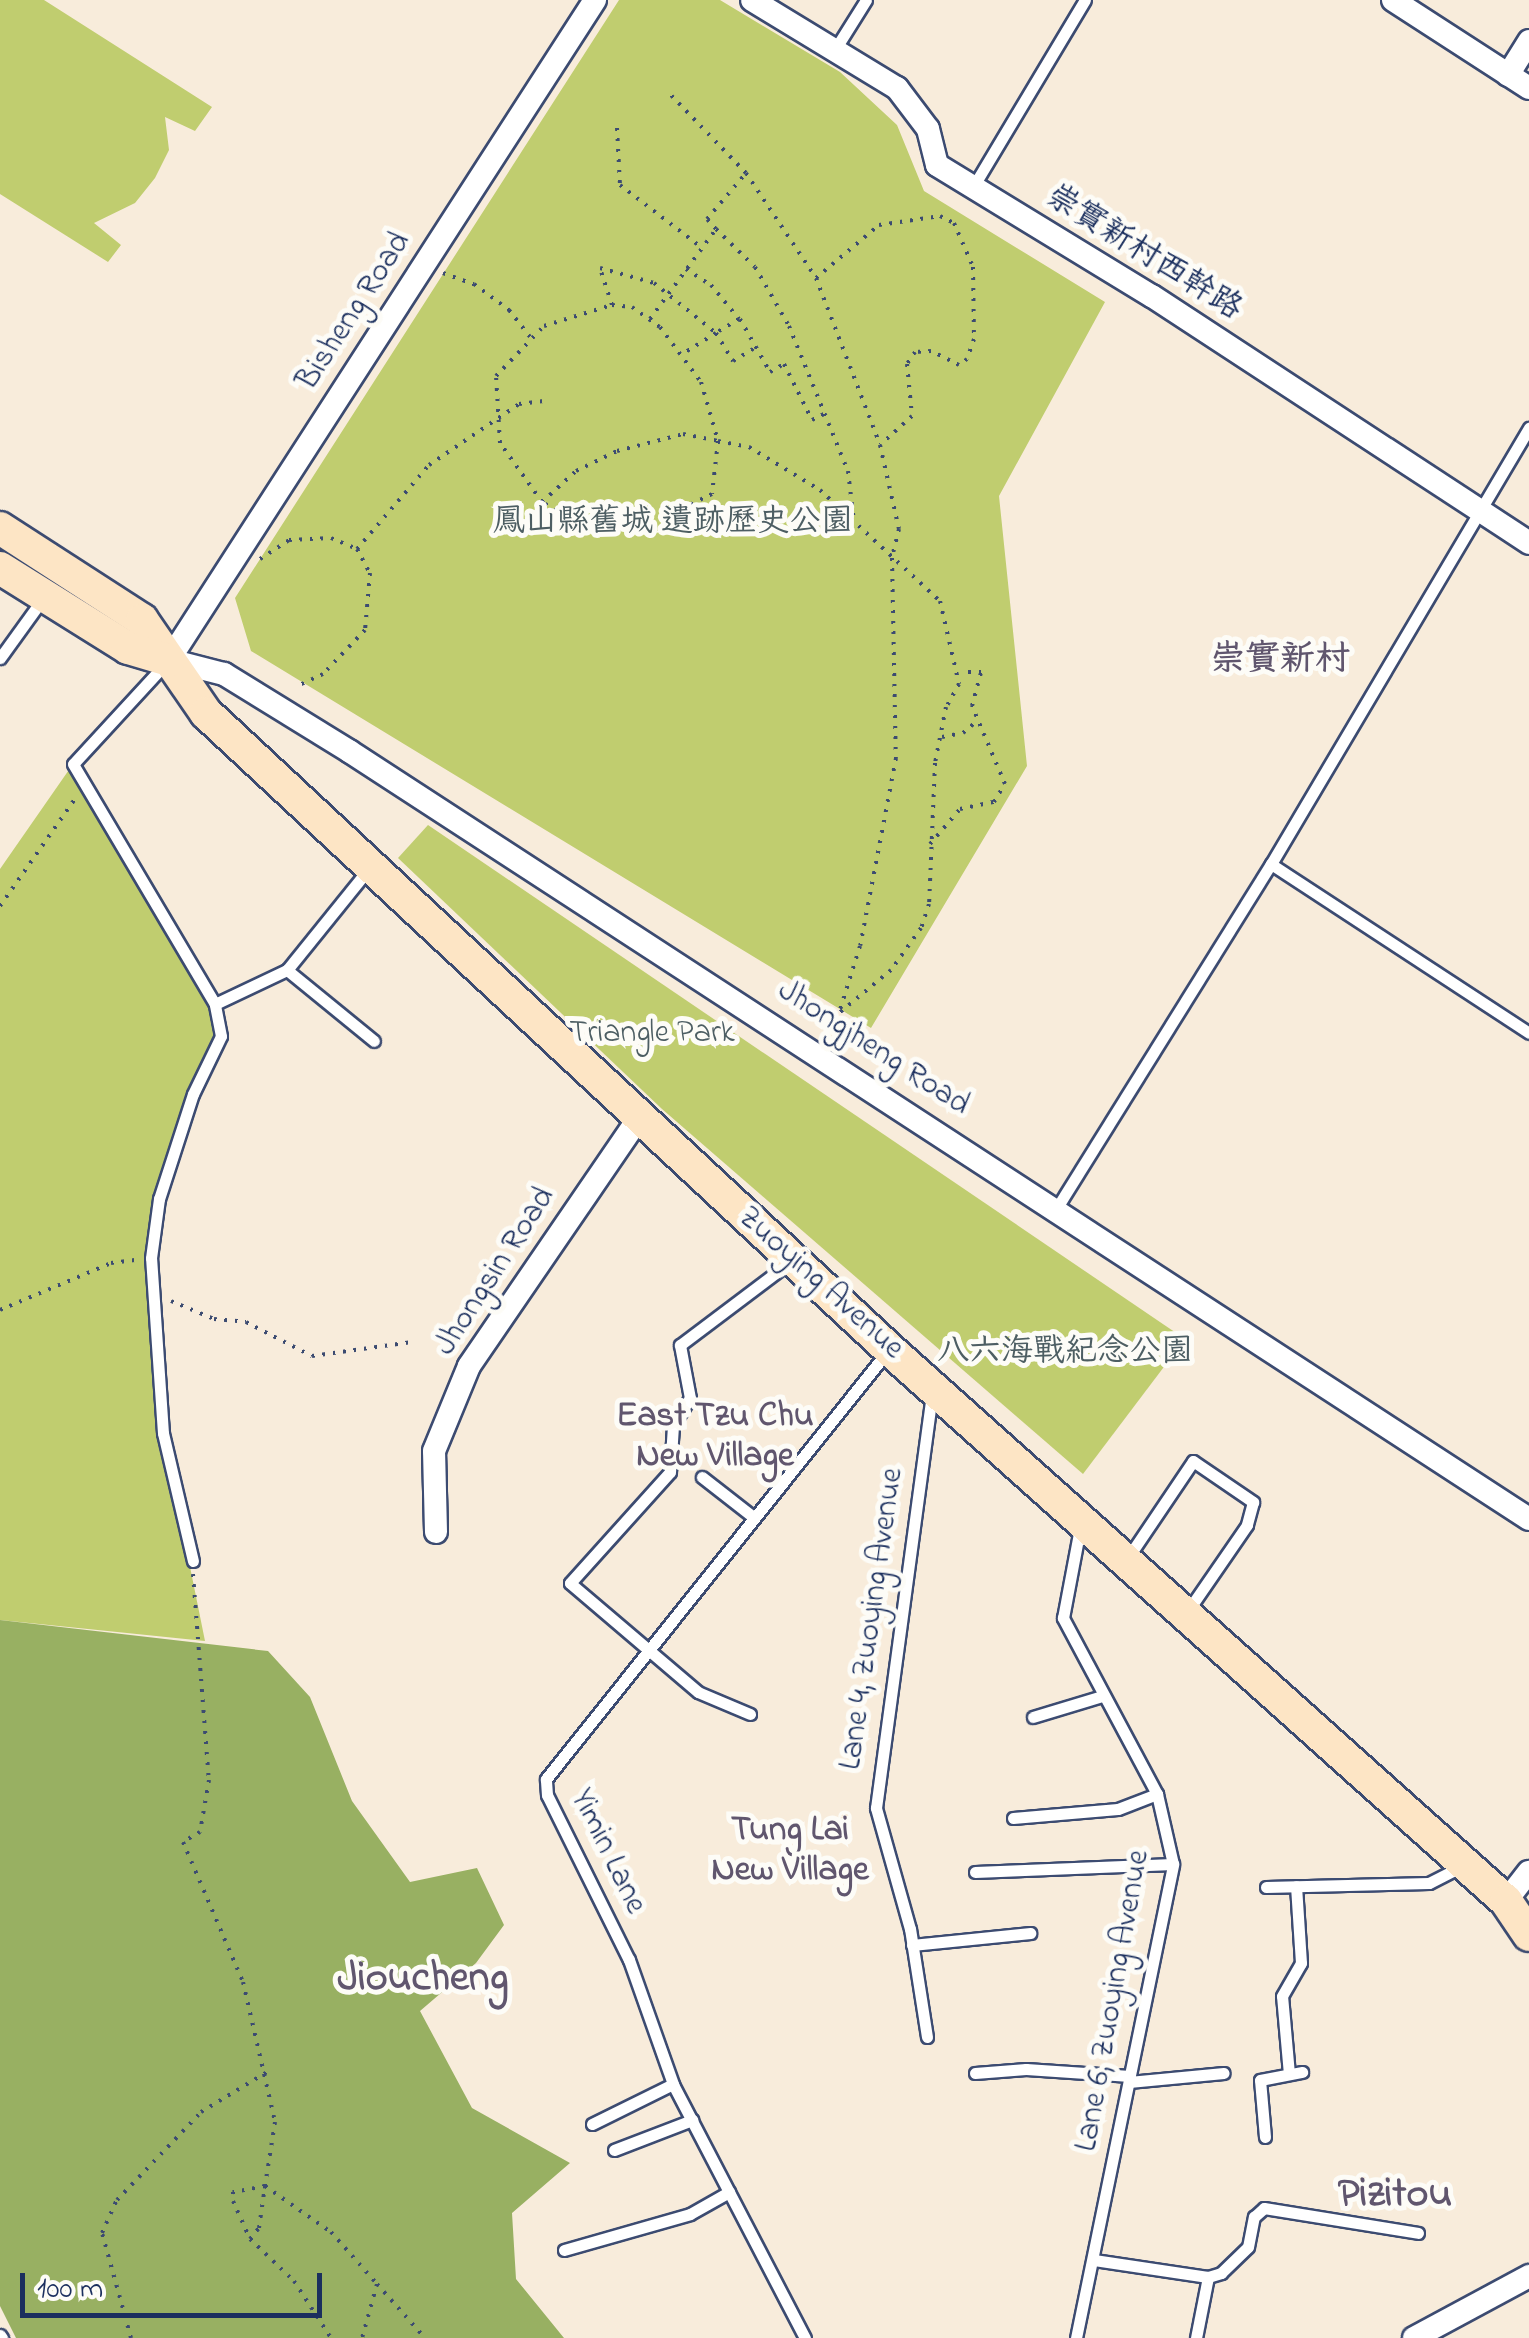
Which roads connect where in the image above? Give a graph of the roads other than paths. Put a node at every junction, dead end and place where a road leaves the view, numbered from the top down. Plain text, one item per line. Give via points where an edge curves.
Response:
1 (595, 0) edge
2 (752, 0) edge
3 (866, 0) edge
4 (1085, 0) edge
5 (1393, 0) edge
6 (1529, 41) edge
7 (834, 51) junction
8 (1508, 75) junction
9 (1529, 88) edge
10 (973, 188) junction
11 (1529, 428) edge
12 (1480, 512) junction
13 (0, 528) edge
14 (1529, 543) edge
15 (0, 568) edge
16 (53, 584) junction
17 (0, 658) edge
18 (169, 660) junction
19 (1271, 864) junction
20 (372, 865) junction
21 (287, 970) junction
22 (215, 1004) junction
23 (1529, 1032) edge
24 (374, 1041) dead end
25 (638, 1118) junction
26 (1058, 1206) junction
27 (793, 1260) junction
28 (889, 1349) junction
29 (933, 1383) junction
30 (702, 1476) dead end
31 (752, 1516) junction
32 (1529, 1518) edge
33 (1082, 1519) junction
34 (436, 1532) dead end
35 (1126, 1560) junction
36 (193, 1561) road end
37 (1184, 1616) junction
38 (645, 1649) junction
39 (1102, 1696) junction
40 (750, 1714) dead end
41 (1033, 1717) dead end
42 (1157, 1794) junction
43 (1013, 1818) dead end
44 (1173, 1864) junction
45 (1464, 1864) junction
46 (975, 1872) dead end
47 (1529, 1872) edge
48 (1296, 1886) junction
49 (1266, 1887) dead end
50 (1506, 1901) junction
51 (1030, 1933) dead end
52 (1529, 1935) edge
53 (912, 1944) junction
54 (927, 2036) dead end
55 (975, 2073) dead end
56 (1224, 2073) dead end
57 (1130, 2079) junction
58 (674, 2084) junction
59 (692, 2120) junction
60 (592, 2124) dead end
61 (1265, 2136) dead end
62 (614, 2150) dead end
63 (728, 2192) junction
64 (1418, 2233) dead end
65 (564, 2250) dead end
66 (1094, 2260) junction
67 (1529, 2276) edge
68 (1208, 2277) junction
69 (805, 2338) edge
70 (1076, 2338) edge
71 (1196, 2338) edge
72 (1414, 2338) edge

1 - 18 street, Bisheng Road
2 - 7 street, 崇實新村西幹路
3 - 7 lane
4 - 10 lane
5 - 8 street
6 - 8 street
7 - 10 street, 崇實新村西幹路 via 896,88 928,129 937,165
8 - 9 street
10 - 12 street, 崇實新村西幹路 via 1152,296
11 - 12 lane
12 - 14 street, 崇實新村西幹路
12 - 19 lane
13 - 16 street
15 - 16 street
16 - 17 lane
16 - 18 street via 128,648
18 - 20 street, Zuoying Avenue via 206,713
18 - 22 lane via 74,764
18 - 26 street, Jhongjheng Road via 230,678
19 - 23 lane
19 - 26 lane
20 - 21 lane
20 - 25 street, Zuoying Avenue
21 - 22 lane
21 - 24 lane
22 - 36 lane via 221,1036 170,1155 152,1258 163,1433
25 - 27 street, Zuoying Avenue
25 - 34 street, Jhongsin Road via 468,1366 434,1451
26 - 32 street, Jhongjheng Road
27 - 28 street, Zuoying Avenue
27 - 38 lane via 680,1345 690,1398 673,1425 670,1472 570,1583
28 - 29 street, Zuoying Avenue
28 - 31 lane, Yimin Lane
29 - 33 street, Zuoying Avenue
29 - 53 lane, Lane 4, Zuoying Avenue via 876,1808
30 - 31 lane
31 - 38 lane, Yimin Lane
33 - 35 street, Zuoying Avenue
33 - 39 lane, Lane 6, Zuoying Avenue via 1061,1611
35 - 37 street, Zuoying Avenue
35 - 37 lane via 1193,1461 1253,1502 1247,1525
37 - 45 street, Zuoying Avenue
38 - 40 lane via 698,1692
38 - 58 lane, Yimin Lane via 548,1770 546,1788 628,1960
39 - 41 lane
39 - 42 lane, Lane 6, Zuoying Avenue
42 - 43 lane via 1118,1809
42 - 44 lane, Lane 6, Zuoying Avenue
44 - 46 lane
44 - 57 lane, Lane 6, Zuoying Avenue
45 - 48 lane via 1429,1883
45 - 50 street, Zuoying Avenue
47 - 50 street
48 - 49 lane
48 - 61 lane via 1301,1963 1282,1996 1296,2073 1260,2080
50 - 52 street, Zuoying Avenue
51 - 53 lane
53 - 54 lane, Lane 4, Zuoying Avenue
55 - 57 lane via 1026,2069
56 - 57 lane
57 - 66 lane, Lane 6, Zuoying Avenue
58 - 59 lane, Yimin Lane
58 - 60 lane
59 - 62 lane
59 - 63 lane, Yimin Lane
63 - 65 lane via 690,2214
63 - 69 lane, Yimin Lane
64 - 68 lane via 1264,2208 1254,2217 1248,2247
66 - 68 lane
66 - 70 lane, Lane 6, Zuoying Avenue
67 - 72 street
68 - 71 lane

